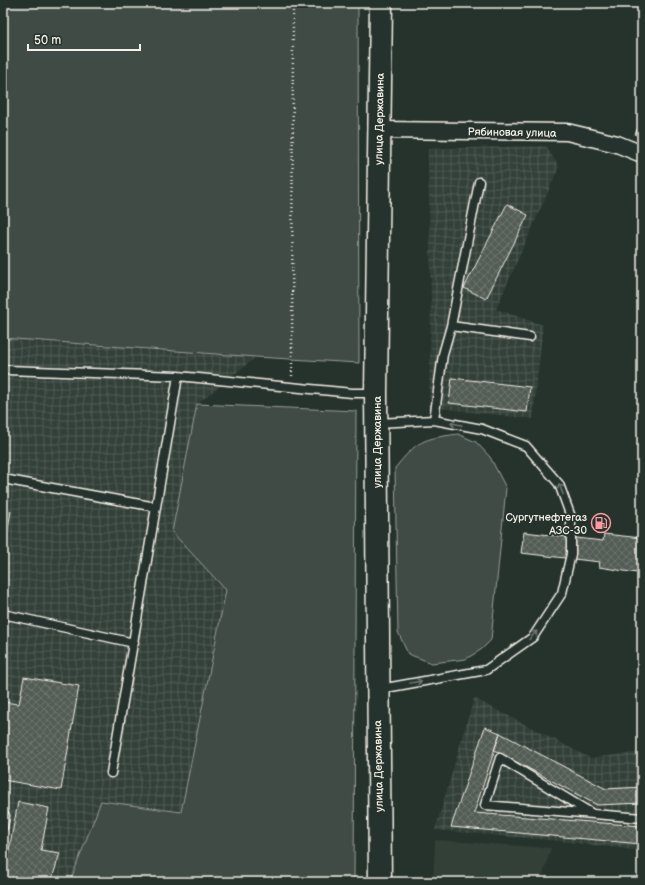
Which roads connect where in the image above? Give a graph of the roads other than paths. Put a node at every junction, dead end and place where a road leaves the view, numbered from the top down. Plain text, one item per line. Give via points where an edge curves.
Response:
1 (381, 3) edge
2 (379, 130) junction
3 (642, 154) edge
4 (479, 182) dead end
5 (451, 326) junction
6 (530, 337) dead end
7 (6, 370) dead end
8 (178, 376) junction
9 (376, 393) junction
10 (434, 420) junction
11 (377, 423) junction
12 (3, 478) edge
13 (156, 507) junction
14 (3, 614) edge
15 (134, 642) junction
16 (377, 689) junction
17 (110, 773) dead end
18 (591, 813) junction
19 (3, 815) edge
20 (642, 818) edge
21 (3, 827) edge
22 (380, 882) edge

1 - 2 main road, улица Державина
2 - 3 street, Рябиновая улица via 567,132 617,144
2 - 9 main road, улица Державина
4 - 5 lane
5 - 6 lane
5 - 10 lane via 443,354
7 - 8 lane
8 - 9 lane via 352,393
8 - 13 lane
9 - 11 main road, улица Державина
10 - 11 lane
16 -> 10 lane via 486,670 533,637 562,593 571,554 571,517 559,484 526,446 482,429
11 - 16 main road, улица Державина
12 - 13 lane
13 - 15 lane
14 - 15 lane
15 - 17 lane
16 - 22 main road, улица Державина
18 - 18 lane via 484,805 500,758
18 - 20 lane
19 - 21 lane

